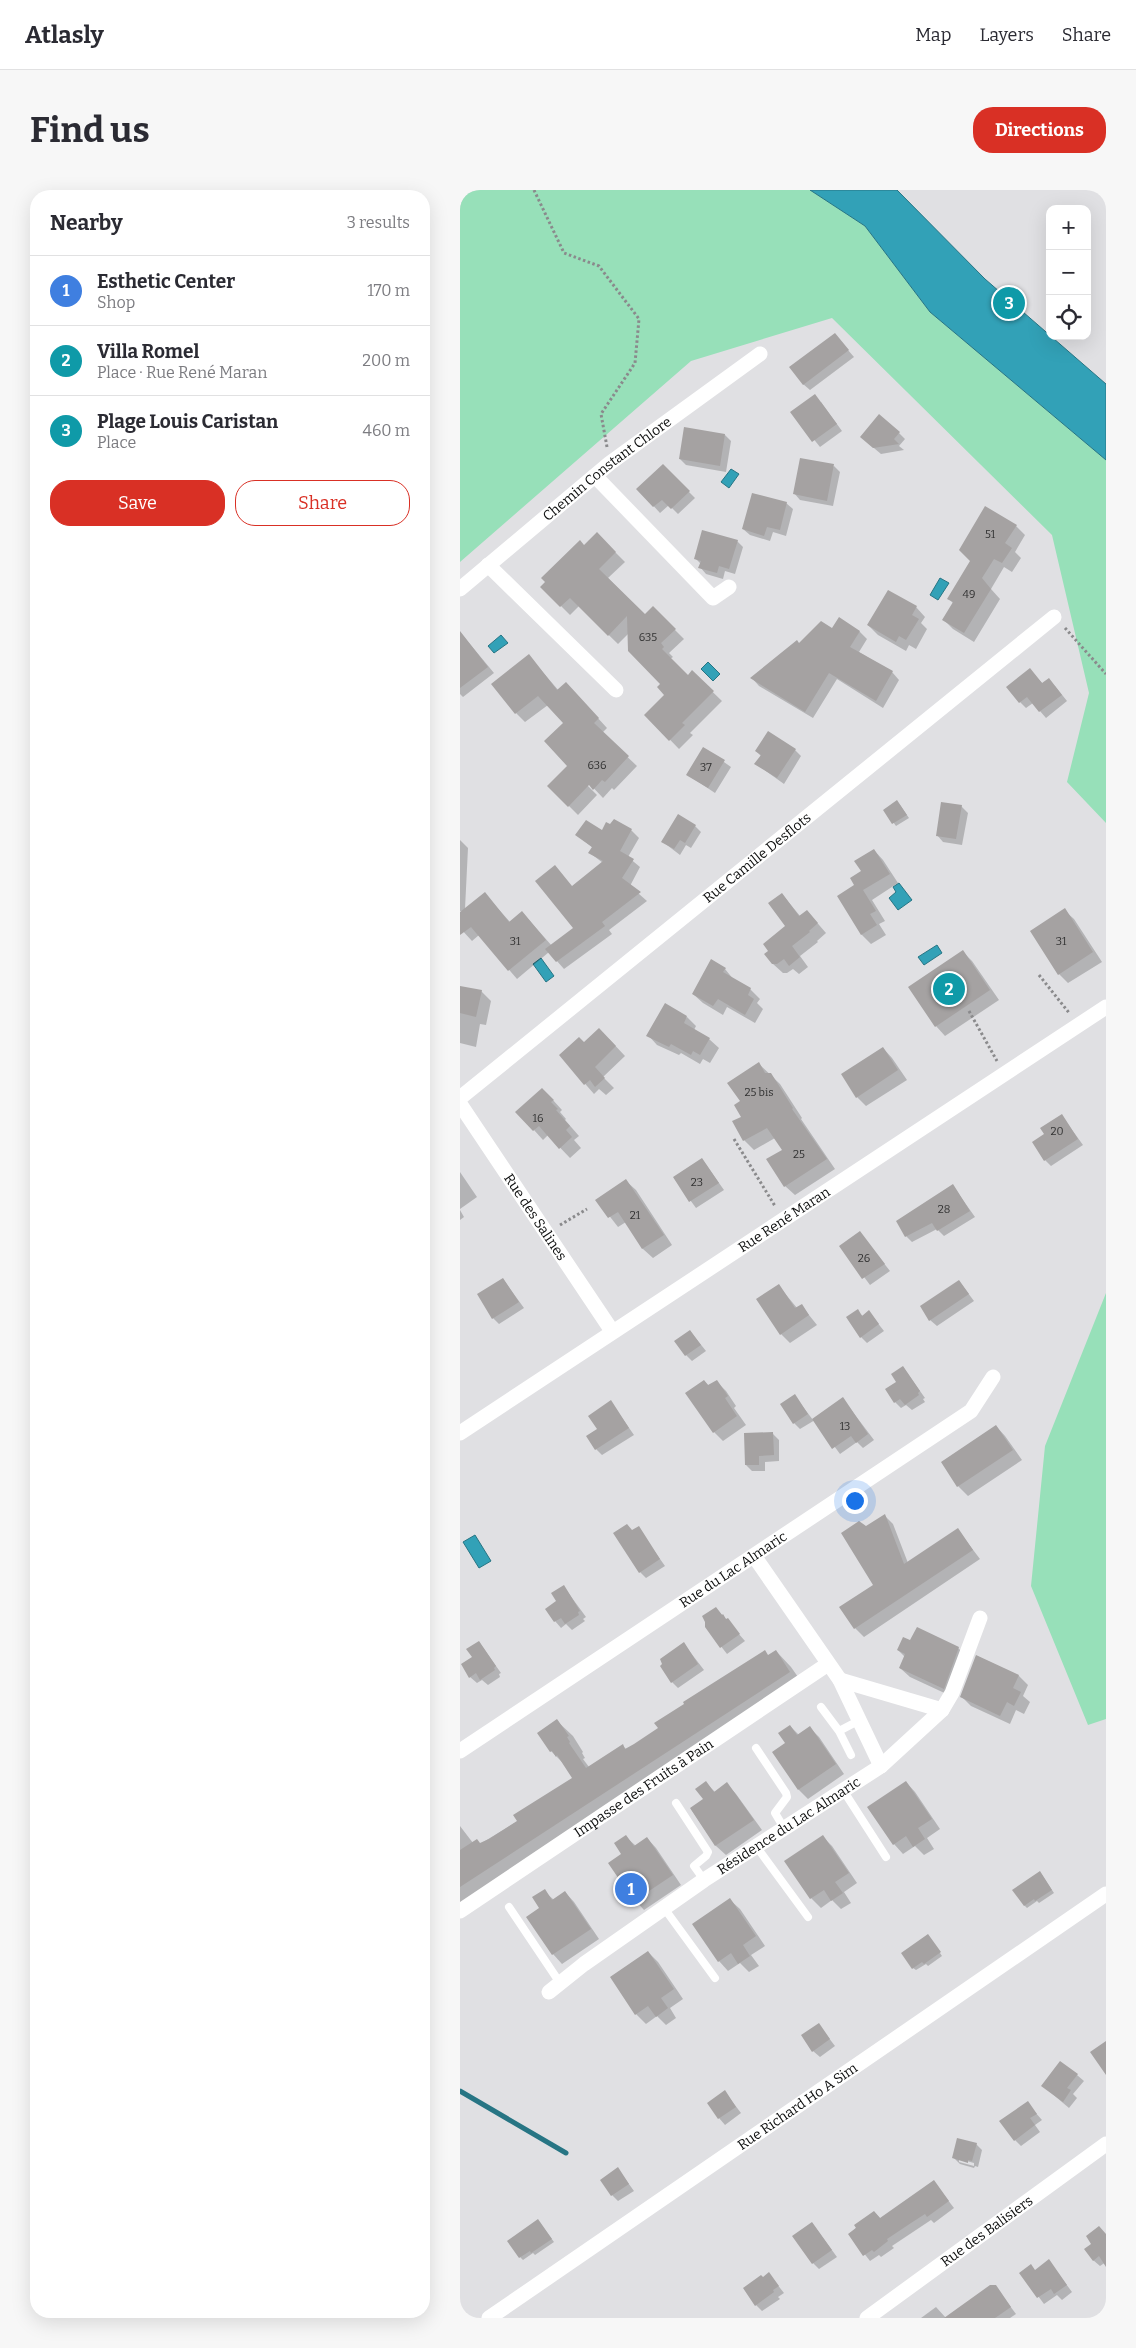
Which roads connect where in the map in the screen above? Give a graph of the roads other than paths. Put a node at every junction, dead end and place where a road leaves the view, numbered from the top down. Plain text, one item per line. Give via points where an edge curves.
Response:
1 (760, 354) dead end
2 (595, 476) junction
3 (488, 565) junction
4 (729, 587) dead end
5 (460, 589) edge
6 (1054, 617) road end
7 (616, 690) dead end
8 (1106, 1006) edge
9 (460, 1098) edge
10 (460, 1104) edge
11 (612, 1331) junction
12 (993, 1377) dead end
13 (460, 1433) edge
14 (754, 1556) junction
15 (980, 1618) dead end
16 (828, 1664) junction
17 (840, 1680) junction
18 (821, 1707) dead end
19 (942, 1710) junction
20 (860, 1720) junction
21 (840, 1731) junction
22 (756, 1748) dead end
23 (460, 1751) edge
24 (851, 1755) dead end
25 (881, 1766) junction
26 (843, 1790) junction
27 (676, 1803) dead end
28 (784, 1828) junction
29 (756, 1846) junction
30 (886, 1857) dead end
31 (704, 1880) junction
32 (1106, 1894) edge
33 (509, 1907) dead end
34 (664, 1908) junction
35 (460, 1911) edge
36 (808, 1917) dead end
37 (715, 1978) dead end
38 (555, 1987) joint
39 (1106, 2144) edge
40 (489, 2318) edge
41 (867, 2318) edge

1 - 2 street, Chemin Constant Chlore
2 - 3 street, Chemin Constant Chlore
2 - 4 street via 713,598
3 - 5 street, Chemin Constant Chlore
3 - 7 street
6 - 9 street, Rue Camille Desflots
8 - 11 street, Rue René Maran
10 - 11 street, Rue des Salines
11 - 13 street, Rue René Maran
12 - 14 street, Rue du Lac Almaric via 970,1411
14 - 16 street
14 - 23 street, Rue du Lac Almaric
15 - 19 street, Résidence du Lac Almaric via 952,1693
16 - 17 street
16 - 35 street, Impasse des Fruits à Pain
17 - 19 street
17 - 20 street
18 - 21 lane
19 - 25 street, Résidence du Lac Almaric
20 - 21 lane
20 - 25 street
21 - 24 lane
22 - 28 lane via 786,1793 787,1797 774,1813
25 - 26 street, Résidence du Lac Almaric
26 - 28 street, Résidence du Lac Almaric
26 - 30 lane
27 - 31 lane via 708,1852 694,1866
28 - 29 street, Résidence du Lac Almaric
29 - 31 street, Résidence du Lac Almaric
29 - 36 lane
31 - 34 street, Résidence du Lac Almaric
32 - 40 street, Rue Richard Ho A Sim
33 - 38 lane
34 - 37 lane
34 - 38 street, Résidence du Lac Almaric
39 - 41 street, Rue des Balisiers

